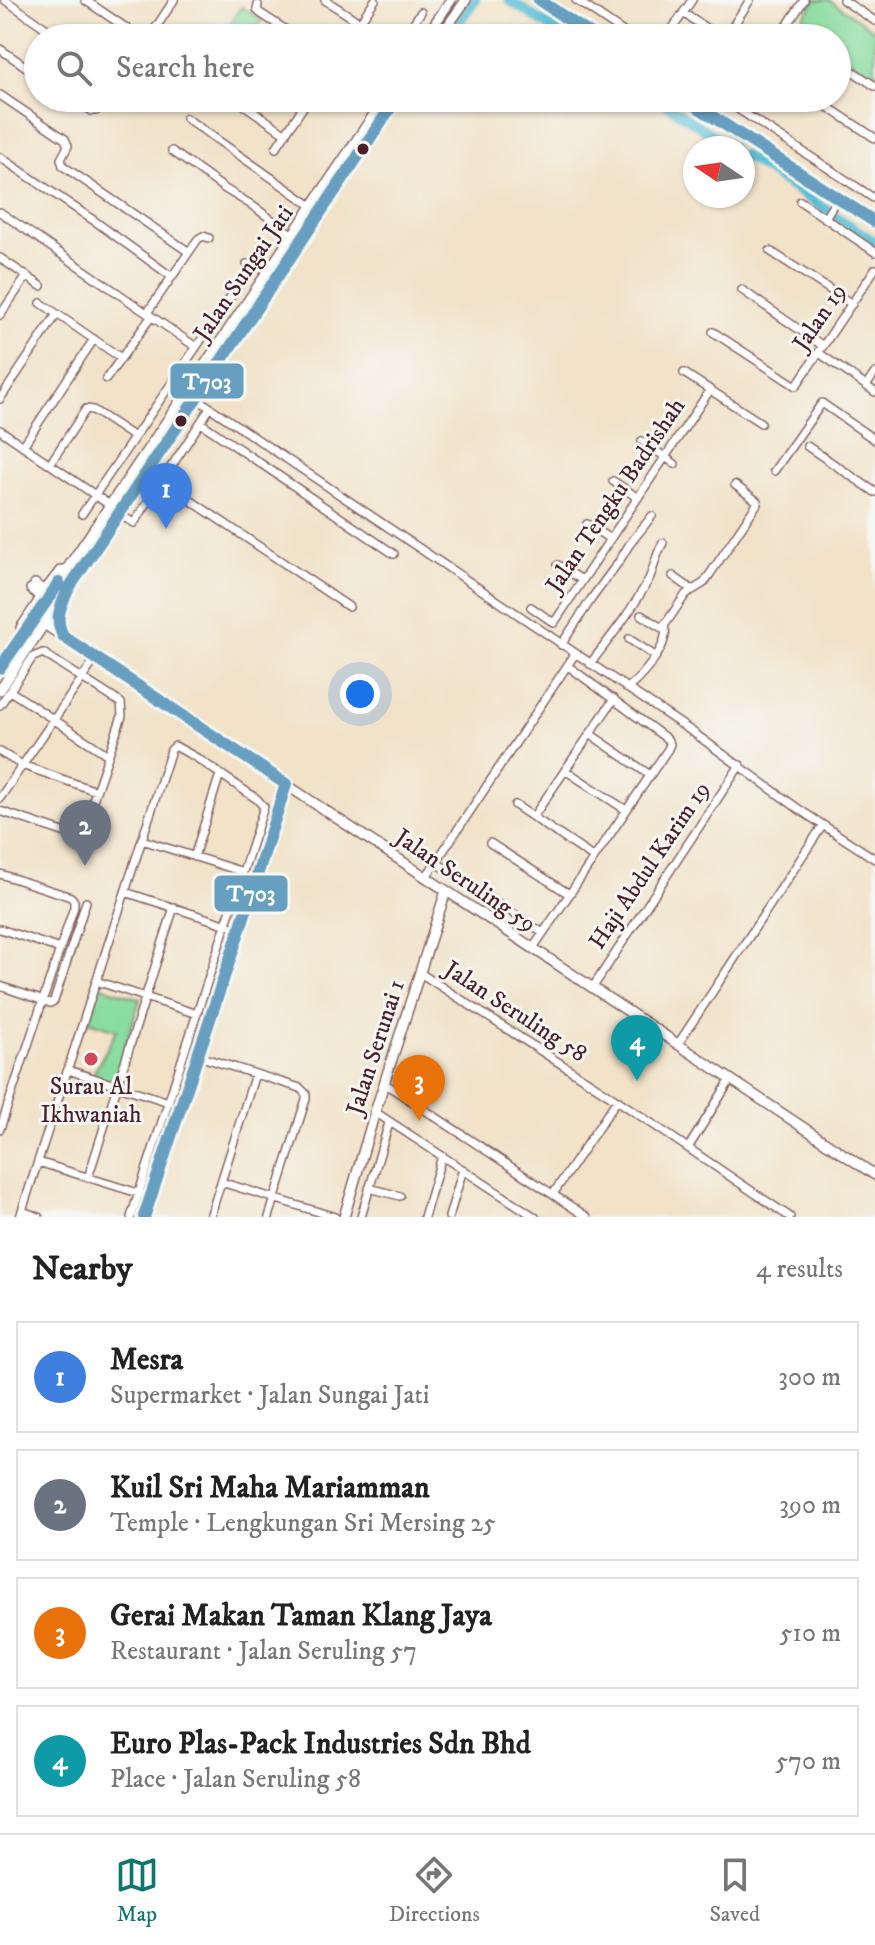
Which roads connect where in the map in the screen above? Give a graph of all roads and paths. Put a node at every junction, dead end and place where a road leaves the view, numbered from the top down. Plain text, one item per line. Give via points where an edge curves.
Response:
1 (5, 0) edge
2 (85, 0) edge
3 (325, 0) edge
4 (375, 0) edge
5 (451, 0) edge
6 (466, 0) edge
7 (539, 0) edge
8 (576, 0) edge
9 (750, 0) edge
10 (804, 0) edge
11 (843, 0) edge
12 (171, 1) edge
13 (690, 1) edge
14 (258, 5) dead end
15 (421, 12) dead end
16 (683, 13) junction
17 (875, 21) edge
18 (360, 22) junction
19 (40, 24) edge
20 (120, 24) edge
21 (157, 24) edge
22 (277, 24) edge
23 (363, 24) edge
24 (413, 24) edge
25 (435, 24) edge
26 (449, 24) edge
27 (575, 24) edge
28 (611, 24) edge
29 (676, 24) edge
30 (701, 24) edge
31 (733, 24) edge
32 (788, 24) edge
33 (0, 49) edge
34 (24, 65) edge
35 (851, 70) edge
36 (875, 86) edge
37 (0, 95) edge
38 (24, 112) edge
39 (24, 112) edge
40 (254, 112) edge
41 (300, 112) edge
42 (376, 112) edge
43 (388, 112) edge
44 (706, 112) edge
45 (742, 112) edge
46 (835, 112) edge
47 (186, 118) dead end
48 (286, 134) junction
49 (875, 138) edge
50 (276, 148) dead end
51 (172, 151) dead end
52 (0, 157) edge
53 (838, 197) junction
54 (875, 199) edge
55 (800, 201) dead end
56 (312, 206) junction
57 (0, 212) edge
58 (827, 213) junction
59 (873, 216) edge
60 (293, 235) junction
61 (209, 238) dead end
62 (770, 251) dead end
63 (189, 252) junction
64 (875, 252) edge
65 (0, 258) edge
66 (247, 264) dead end
67 (875, 269) edge
68 (27, 276) junction
69 (172, 277) junction
70 (41, 286) dead end
71 (742, 290) dead end
72 (230, 298) junction
73 (41, 303) dead end
74 (852, 304) junction
75 (244, 308) junction
76 (57, 314) junction
77 (0, 315) edge
78 (149, 315) junction
79 (713, 332) dead end
80 (94, 339) junction
81 (198, 344) junction
82 (821, 350) junction
83 (214, 352) junction
84 (121, 358) junction
85 (684, 373) dead end
86 (875, 373) edge
87 (106, 379) dead end
88 (866, 386) junction
89 (710, 390) junction
90 (875, 392) edge
91 (196, 398) junction
92 (0, 399) edge
93 (210, 408) junction
94 (201, 423) junction
95 (761, 423) dead end
96 (0, 430) edge
97 (134, 437) junction
98 (875, 440) edge
99 (642, 441) dead end
100 (23, 446) junction
101 (807, 446) dead end
102 (665, 457) junction
103 (50, 464) junction
104 (675, 464) dead end
105 (147, 471) junction
106 (774, 471) dead end
107 (613, 481) dead end
108 (162, 482) junction
109 (735, 485) dead end
110 (875, 492) edge
111 (94, 495) junction
112 (638, 498) junction
113 (111, 506) junction
114 (82, 514) dead end
115 (119, 514) junction
116 (652, 516) dead end
117 (587, 524) dead end
118 (610, 539) junction
119 (663, 543) dead end
120 (394, 554) dead end
121 (76, 558) junction
122 (558, 565) dead end
123 (673, 576) dead end
124 (582, 580) junction
125 (69, 588) junction
126 (691, 589) junction
127 (349, 607) dead end
128 (531, 607) dead end
129 (641, 615) dead end
130 (35, 618) junction
131 (45, 624) junction
132 (665, 630) junction
133 (64, 637) junction
134 (629, 639) dead end
135 (33, 641) junction
136 (561, 645) junction
137 (13, 650) junction
138 (575, 654) junction
139 (655, 656) junction
140 (96, 658) junction
141 (590, 664) junction
142 (568, 666) junction
143 (0, 668) edge
144 (82, 678) junction
145 (626, 688) junction
146 (5, 690) edge
147 (614, 699) junction
148 (0, 705) edge
149 (54, 719) junction
150 (590, 734) junction
151 (0, 752) edge
152 (108, 755) junction
153 (22, 765) junction
154 (740, 765) junction
155 (565, 770) junction
156 (220, 774) junction
157 (650, 775) junction
158 (286, 784) junction
159 (96, 791) junction
160 (0, 798) edge
161 (515, 805) dead end
162 (626, 810) junction
163 (0, 811) edge
164 (533, 817) junction
165 (823, 825) junction
166 (142, 840) junction
167 (407, 843) dead end
168 (490, 843) dead end
169 (194, 857) junction
170 (594, 858) junction
171 (875, 859) edge
172 (435, 862) junction
173 (243, 872) junction
174 (0, 874) edge
175 (426, 877) junction
176 (446, 891) junction
177 (125, 892) junction
178 (569, 894) junction
179 (86, 902) dead end
180 (174, 907) junction
181 (233, 926) junction
182 (0, 929) edge
183 (543, 933) junction
184 (533, 948) junction
185 (60, 949) junction
186 (420, 973) junction
187 (96, 981) junction
188 (0, 986) edge
189 (593, 987) junction
190 (146, 997) junction
191 (43, 1001) junction
192 (197, 1014) junction
193 (678, 1044) junction
194 (198, 1056) junction
195 (68, 1070) junction
196 (255, 1074) junction
197 (731, 1079) junction
198 (384, 1083) junction
199 (117, 1086) junction
200 (617, 1100) junction
201 (169, 1102) junction
202 (375, 1112) junction
203 (389, 1123) junction
204 (0, 1129) edge
205 (688, 1148) junction
206 (442, 1156) junction
207 (38, 1162) junction
208 (463, 1169) junction
209 (875, 1175) edge
210 (88, 1178) junction
211 (221, 1182) junction
212 (369, 1188) junction
213 (553, 1194) junction
214 (145, 1195) junction
215 (400, 1196) dead end
216 (275, 1198) junction
217 (518, 1206) junction
218 (21, 1214) edge
219 (39, 1217) edge
220 (131, 1217) edge
221 (144, 1217) edge
222 (210, 1217) edge
223 (269, 1217) edge
224 (335, 1217) edge
225 (344, 1217) edge
226 (361, 1217) edge
227 (424, 1217) edge
228 (449, 1217) edge
229 (515, 1217) edge
230 (535, 1217) edge
231 (587, 1217) edge
232 (790, 1217) edge

1 - 19 street
2 - 20 street
3 - 18 street
4 - 18 street
5 - 25 main road
6 - 26 main road
7 - 27 main road
8 - 28 street
9 - 31 street
10 - 32 street
11 - 17 street
12 - 21 street
13 - 16 street
14 - 22 street via 257,10
15 - 24 street
16 - 29 street
16 - 30 street
18 - 23 street
33 - 34 street
35 - 36 street
37 - 39 street
38 - 63 street via 69,143 63,166
40 - 48 street
41 - 48 street
42 - 56 main road, Jalan Sungai Jati
43 - 91 main road, Jalan Sungai Jati
44 - 53 main road
45 - 54 street
46 - 49 street
47 - 56 street
48 - 50 street
51 - 60 street
52 - 69 street
53 - 58 street
53 - 59 main road
55 - 58 street
56 - 60 main road, Jalan Sungai Jati
57 - 78 street
58 - 64 street
60 - 75 main road, Jalan Sungai Jati
61 - 63 street via 198,239
62 - 74 street
63 - 69 street
65 - 68 street
66 - 72 street via 247,273
67 - 74 street, Jalan 19
68 - 70 street
68 - 77 street
69 - 78 street
71 - 82 street
72 - 75 street
72 - 81 street
73 - 76 street
74 - 82 street, Jalan 19
75 - 83 main road, Jalan Sungai Jati
76 - 80 street
76 - 92 street
78 - 81 street
78 - 84 street
79 - 82 street, Jalan 19 via 796,386
80 - 84 street
80 - 100 street
81 - 83 street
81 - 97 street
82 - 88 street
83 - 113 main road, Jalan Sungai Jati
84 - 87 street
85 - 89 street
86 - 88 street
88 - 90 street
89 - 95 street
89 - 102 street, Jalan Tengku Badrishah
91 - 93 street
91 - 105 main road, Jalan Sungai Jati
93 - 94 street
93 - 136 street
94 - 108 street
94 - 120 street
96 - 100 street
97 - 103 street via 86,409
97 - 111 street
98 - 106 street via 822,403
99 - 102 street
100 - 103 street
101 - 110 street
102 - 104 street
102 - 112 street, Jalan Tengku Badrishah
103 - 111 street
105 - 108 street
105 - 115 main road, Jalan Sungai Jati
107 - 112 street
108 - 115 street via 134,523
108 - 127 street
109 - 126 street via 757,504 704,583
111 - 113 street
111 - 114 street
112 - 118 street, Jalan Tengku Badrishah
113 - 121 main road, Jalan Sungai Jati
115 - 125 main road, Jalan Sungai Jati
116 - 136 street
117 - 118 street
118 - 124 street, Jalan Tengku Badrishah
119 - 141 street via 650,576
121 - 130 main road, Jalan Sungai Jati
121 - 137 main road via 47,588 33,587 39,601
122 - 124 street
123 - 126 street
124 - 128 street, Jalan Tengku Badrishah via 554,623
125 - 131 main road, Jalan Sungai Jati
125 - 133 main road via 58,615
126 - 132 street
129 - 132 street
130 - 131 main road, Jalan Seruling 59
130 - 137 main road, Jalan Sungai Jati
131 - 133 main road, Jalan Seruling 59
131 - 135 main road, Jalan Sungai Jati
132 - 139 street
133 - 135 main road
133 - 140 main road, Jalan Seruling 59
134 - 139 street
135 - 146 main road, Jalan Sungai Jati
136 - 138 street
137 - 143 main road, Jalan Sungai Jati
138 - 141 street
138 - 142 street
139 - 145 street
140 - 144 street
140 - 158 main road, Jalan Seruling 59
141 - 145 street
142 - 147 street
142 - 172 street
144 - 146 street via 43,653 33,657
144 - 149 street
144 - 152 street via 121,703 122,716
145 - 154 street
146 - 148 street
146 - 149 street
147 - 150 street
147 - 157 street via 670,744
149 - 152 street
149 - 153 street
150 - 155 street
150 - 157 street
151 - 153 street
152 - 159 street
153 - 159 street
153 - 160 street
154 - 165 street
154 - 189 street, Haji Abdul Karim 19
155 - 162 street
155 - 164 street
156 - 166 street via 175,746
156 - 169 street
156 - 173 street via 264,807
157 - 162 street
158 - 175 main road, Jalan Seruling 59
158 - 181 street
159 - 163 street via 78,834
161 - 164 street
162 - 170 street
164 - 170 street
165 - 171 street
165 - 193 street
166 - 169 street
166 - 177 street
167 - 172 street
168 - 178 street
169 - 173 street
170 - 178 street
172 - 175 street
172 - 183 street
173 - 181 street
174 - 185 street via 73,902
175 - 176 main road, Jalan Seruling 59
176 - 184 main road, Jalan Seruling 59
176 - 186 main road, Jalan Serunai 1
177 - 180 street
177 - 187 street
178 - 183 street
179 - 191 street via 54,1001
180 - 181 street
180 - 190 street
181 - 192 street
181 - 194 street
182 - 185 street
183 - 184 street
184 - 189 main road, Jalan Seruling 59
185 - 191 street
186 - 198 main road, Jalan Serunai 1
186 - 200 street, Jalan Seruling 58
187 - 190 street
187 - 195 street
188 - 191 street
189 - 193 main road, Jalan Seruling 59
190 - 192 street
190 - 199 street
191 - 204 street
192 - 201 street
193 - 197 main road, Jalan Seruling 59
194 - 196 street
194 - 214 street
195 - 199 street
195 - 207 street
196 - 211 street
196 - 216 street via 306,1094
197 - 205 street
197 - 209 main road, Jalan Seruling 59
198 - 202 main road, Jalan Serunai 1
198 - 213 street
199 - 201 street
199 - 210 street
200 - 205 street, Jalan Seruling 58
200 - 213 street
201 - 214 street
202 - 203 street
202 - 225 main road, Jalan Serunai 1
203 - 206 street
203 - 212 street
205 - 232 street, Jalan Seruling 58
206 - 208 street
206 - 227 street
207 - 210 street
207 - 218 street
208 - 217 street
208 - 228 street
210 - 214 street
211 - 216 street
211 - 222 street
212 - 215 street
212 - 226 street
213 - 231 street
214 - 220 street
214 - 221 street
216 - 223 street
216 - 224 street
217 - 229 street
217 - 230 street
218 - 219 street

